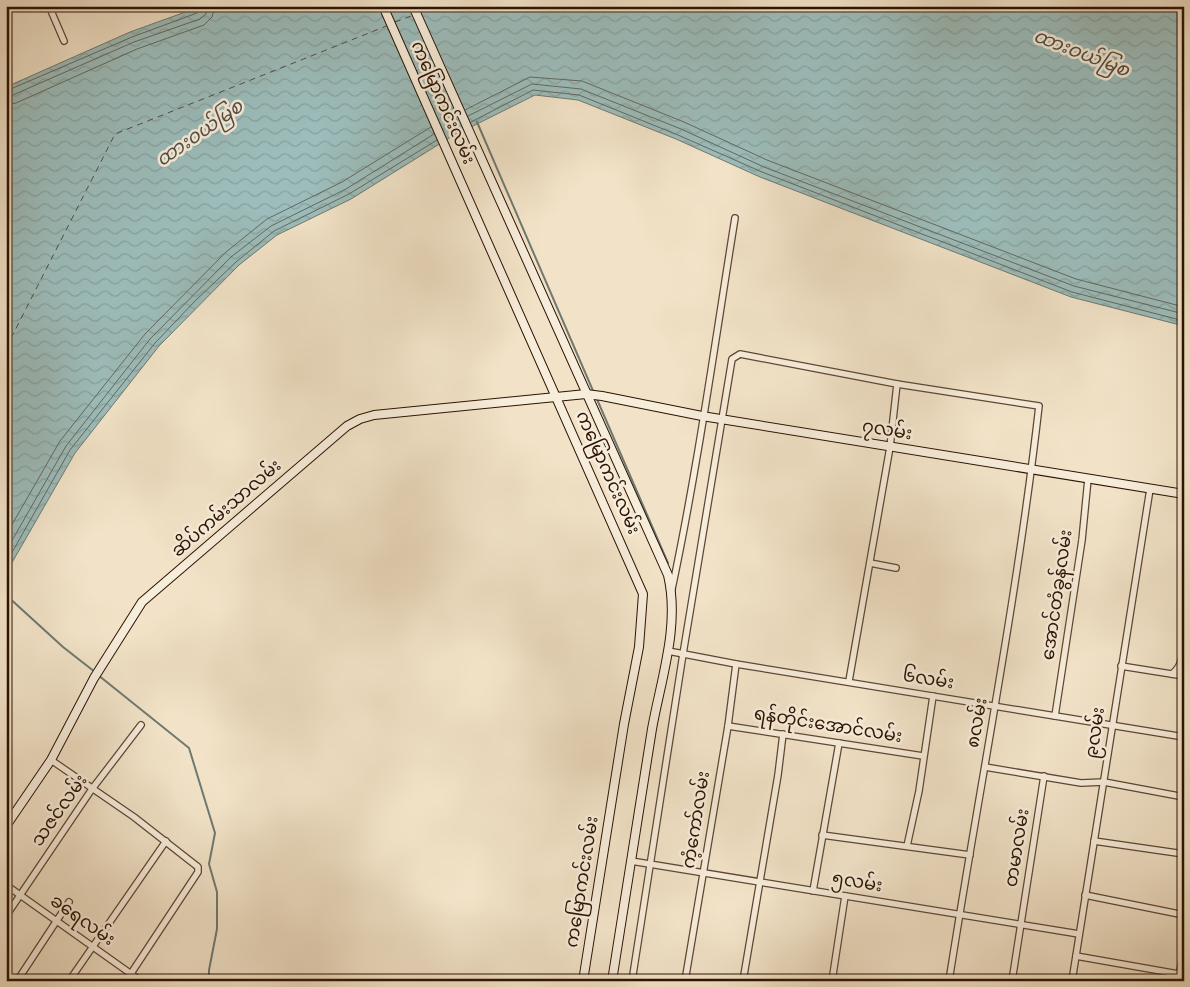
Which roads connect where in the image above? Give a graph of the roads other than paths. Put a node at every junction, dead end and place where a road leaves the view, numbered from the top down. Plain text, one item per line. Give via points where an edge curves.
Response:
1 (49, 6) edge
2 (383, 6) edge
3 (413, 6) edge
4 (64, 41) dead end
5 (735, 218) dead end
6 (897, 384) junction
7 (586, 394) junction
8 (556, 398) junction
9 (702, 416) junction
10 (722, 420) junction
11 (890, 447) junction
12 (1032, 470) junction
13 (1088, 479) junction
14 (1150, 489) junction
15 (1184, 494) edge
16 (870, 564) junction
17 (896, 568) dead end
18 (671, 591) junction
19 (1184, 642) edge
20 (668, 651) junction
21 (683, 654) junction
22 (736, 664) junction
23 (1121, 666) junction
24 (1172, 674) junction
25 (1184, 676) edge
26 (849, 681) junction
27 (933, 696) junction
28 (996, 705) junction
29 (1055, 716) junction
30 (141, 725) dead end
31 (1112, 725) junction
32 (728, 726) junction
33 (783, 734) junction
34 (1184, 737) edge
35 (839, 743) junction
36 (923, 756) junction
37 (51, 760) junction
38 (985, 767) junction
39 (1044, 776) junction
40 (1104, 782) junction
41 (92, 789) junction
42 (1184, 798) edge
43 (6, 826) edge
44 (822, 835) junction
45 (166, 841) junction
46 (1094, 841) junction
47 (907, 846) junction
48 (1184, 854) edge
49 (970, 855) junction
50 (631, 861) junction
51 (650, 864) junction
52 (704, 873) junction
53 (760, 882) junction
54 (6, 886) edge
55 (813, 891) junction
56 (20, 895) junction
57 (1085, 895) junction
58 (845, 896) junction
59 (69, 902) dead end
60 (960, 914) junction
61 (1184, 915) edge
62 (6, 916) edge
63 (56, 921) junction
64 (1021, 924) junction
65 (1079, 934) junction
66 (93, 946) junction
67 (1184, 950) edge
68 (1076, 956) junction
69 (131, 974) junction
70 (1181, 977) edge
71 (17, 981) edge
72 (70, 981) edge
73 (126, 981) edge
74 (141, 981) edge
75 (582, 981) edge
76 (612, 981) edge
77 (632, 981) edge
78 (686, 981) edge
79 (743, 981) edge
80 (832, 981) edge
81 (950, 981) edge
82 (1012, 981) edge
83 (1072, 981) edge

1 - 4 street
2 - 8 main road, ကမြောကင်းလမ်း
3 - 7 main road, ကမြောကင်းလမ်း
5 - 9 street
6 - 10 street via 740,354 732,359
6 - 11 street
6 - 12 street, ၈လမ်း via 1039,406
7 - 8 main road, ဆိပ်ကမ်းသာလမ်း
7 - 9 main road, ၇လမ်း
7 - 18 main road, ကမြောကင်းလမ်း via 668,575
8 - 37 main road, ဆိပ်ကမ်းသာလမ်း via 374,415 347,426 142,602 94,678
8 - 75 main road, ကမြောကင်းလမ်း via 639,582 644,608
9 - 10 main road, ၇လမ်း
9 - 18 street via 695,478
10 - 11 main road, ၇လမ်း
10 - 21 street
11 - 12 main road, ၇လမ်း
11 - 16 street
12 - 13 main road, ၇လမ်း
12 - 28 street, ၈လမ်း
13 - 14 main road, ၇လမ်း
13 - 29 street, အောင်တံခွန်လမ်း
14 - 15 main road, ၇လမ်း
14 - 23 street, ၉လမ်း
16 - 17 street
16 - 26 street
18 - 20 main road, ကမြောကင်းလမ်း
19 - 24 street via 1179,668
20 - 21 street, ၆လမ်း
20 - 50 main road, ကမြောကင်းလမ်း
21 - 22 street, ၆လမ်း
21 - 51 street
22 - 26 street, ၆လမ်း
22 - 32 street, ကံ့ကော်လမ်း
23 - 24 street
23 - 31 street, ၉လမ်း
24 - 25 street
26 - 27 street, ၆လမ်း
27 - 28 street, ၆လမ်း
27 - 36 street
28 - 29 street, ၆လမ်း
28 - 38 street, ၈လမ်း
29 - 31 street, ၆လမ်း
30 - 41 street, သဇင်လမ်း
31 - 34 street, ၆လမ်း
31 - 40 street, ၉လမ်း
32 - 33 street, ရန်တိုင်းအောင်လမ်း
32 - 52 street, ကံ့ကော်လမ်း
33 - 35 street, ရန်တိုင်းအောင်လမ်း
33 - 53 street
35 - 36 street, ရန်တိုင်းအောင်လမ်း
35 - 44 street
36 - 47 street
37 - 41 street
37 - 43 main road, ဆိပ်ကမ်းသာလမ်း
38 - 39 street
38 - 49 street, ၈လမ်း
39 - 40 street via 1081,783
39 - 64 street, တမာလမ်း
40 - 42 street
40 - 46 street, ၉လမ်း
41 - 45 street
41 - 56 street, သဇင်လမ်း
44 - 47 street
44 - 55 street
45 - 66 street
45 - 69 street via 195,863 198,872
46 - 48 street
46 - 57 street, ၉လမ်း
47 - 49 street
49 - 60 street, ၈လမ်း
50 - 51 street, ၅လမ်း
50 - 76 main road, ကမြောကင်းလမ်း
51 - 52 street, ၅လမ်း
51 - 77 street
52 - 53 street, ၅လမ်း
52 - 78 street, ကံ့ကော်လမ်း
53 - 55 street, ၅လမ်း
53 - 79 street
54 - 56 street, ခရေလမ်း
55 - 58 street, ၅လမ်း
56 - 62 street, သဇင်လမ်း
56 - 63 street, ခရေလမ်း
57 - 61 street
57 - 65 street, ၉လမ်း
58 - 60 street, ၅လမ်း
58 - 80 street
59 - 63 street
60 - 64 street, ၅လမ်း
60 - 81 street, ၈လမ်း
63 - 66 street, ခရေလမ်း
63 - 71 street
64 - 65 street, ၅လမ်း
64 - 82 street, တမာလမ်း
65 - 68 street, ၉လမ်း
66 - 69 street, ခရေလမ်း
66 - 72 street
67 - 70 street
68 - 70 street
68 - 83 street, ၉လမ်း
69 - 73 street
69 - 74 street, ခရေလမ်း

